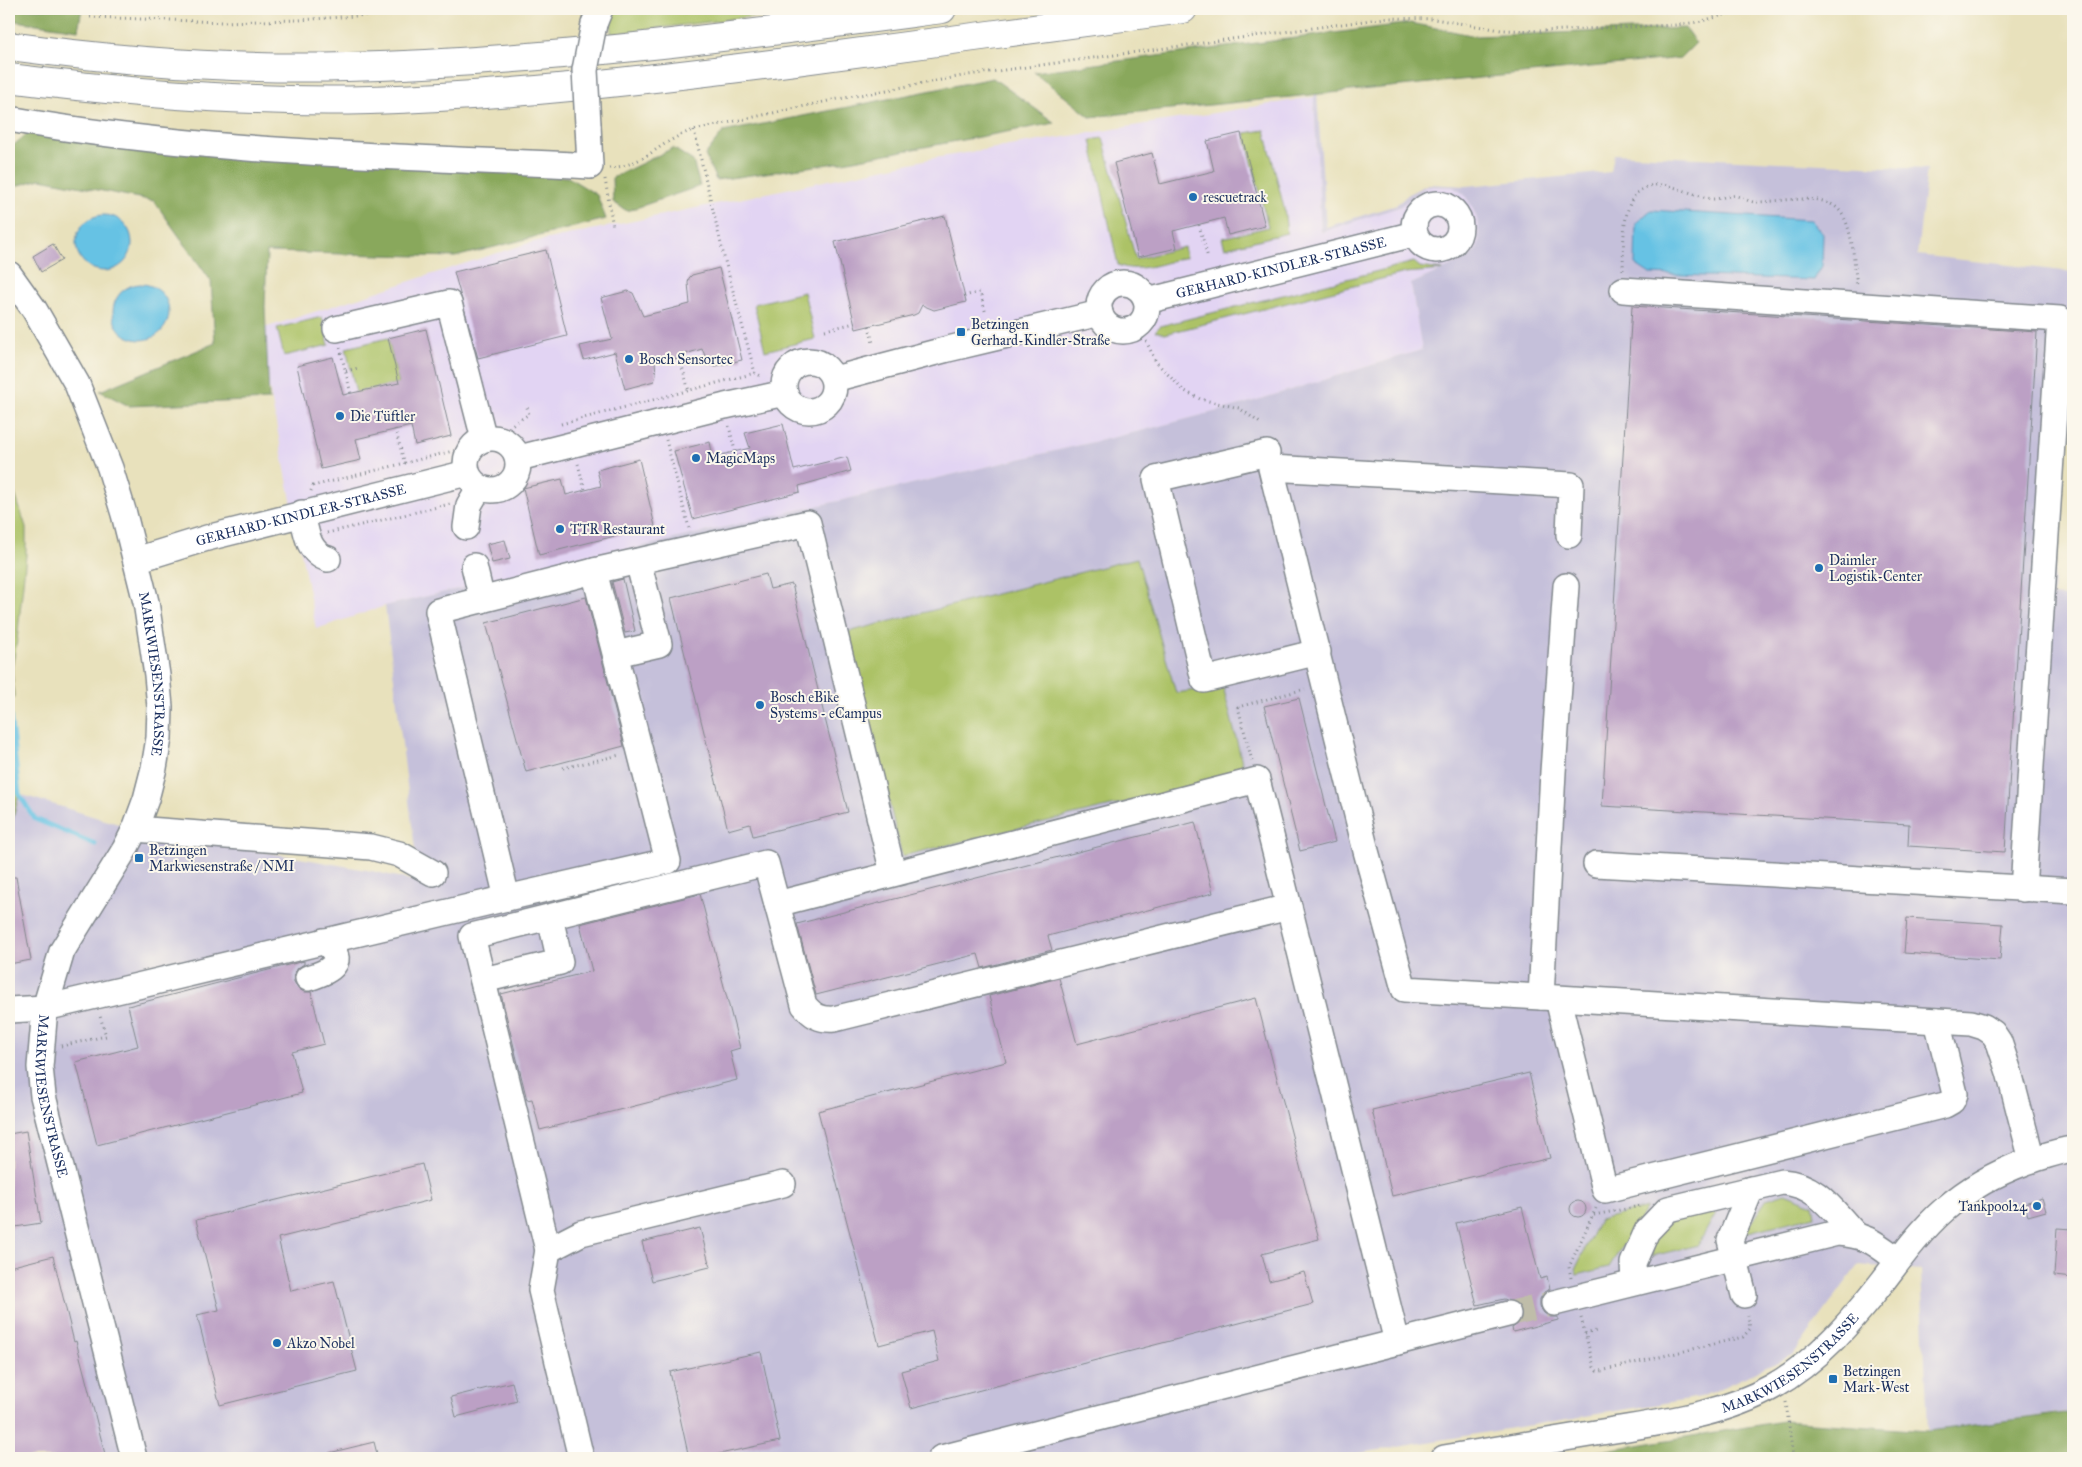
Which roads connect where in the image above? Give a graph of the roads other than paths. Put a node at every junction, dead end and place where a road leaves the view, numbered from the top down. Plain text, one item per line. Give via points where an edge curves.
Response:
1 (942, 9) edge
2 (1183, 9) edge
3 (597, 16) edge
4 (9, 46) edge
5 (9, 78) edge
6 (9, 119) edge
7 (1414, 234) dead end
8 (9, 274) edge
9 (1623, 290) road end
10 (1147, 301) junction
11 (1100, 313) junction
12 (336, 329) road end
13 (834, 379) junction
14 (779, 394) junction
15 (491, 433) junction
16 (1267, 453) dead end
17 (519, 458) junction
18 (474, 486) junction
19 (308, 508) junction
20 (466, 527) dead end
21 (1569, 534) dead end
22 (136, 560) junction
23 (328, 560) dead end
24 (638, 561) junction
25 (474, 566) dead end
26 (594, 571) junction
27 (1566, 586) dead end
28 (482, 600) junction
29 (1318, 652) junction
30 (616, 654) junction
31 (135, 829) junction
32 (1596, 864) dead end
33 (433, 873) dead end
34 (893, 873) junction
35 (2023, 889) junction
36 (2073, 892) edge
37 (507, 898) junction
38 (777, 904) junction
39 (468, 907) junction
40 (1289, 907) junction
41 (550, 917) junction
42 (472, 936) junction
43 (324, 942) junction
44 (308, 978) dead end
45 (483, 980) junction
46 (1549, 998) junction
47 (45, 1008) junction
48 (9, 1010) edge
49 (1937, 1021) junction
50 (2073, 1149) edge
51 (2032, 1160) junction
52 (783, 1184) dead end
53 (1751, 1190) junction
54 (1855, 1234) junction
55 (548, 1250) junction
56 (1734, 1258) junction
57 (1898, 1260) junction
58 (1634, 1282) junction
59 (1744, 1295) road end
60 (1565, 1300) tunnel mouth
61 (1508, 1314) tunnel mouth
62 (1397, 1342) junction
63 (134, 1458) edge
64 (581, 1458) edge
65 (941, 1458) edge
66 (1444, 1458) edge

1 - 4 highway via 635,48 404,65 217,65 75,55
2 - 5 highway via 645,80 435,97 366,100 221,97 80,87
3 - 6 street, bridge via 586,70 588,124 597,167 214,145
7 - 10 street, GERHARD-KINDLER-STRASSE
8 - 22 street, MARKWIESENSTRASSE via 34,309 77,384 110,468
9 - 35 street via 2060,319
10 - 11 street via 1143,321 1130,330 1114,328
10 - 11 street via 1137,287 1118,284 1111,286 1102,296
11 - 13 street
12 - 15 street via 449,303
13 - 14 street via 833,393 828,401 812,411 802,410
13 - 14 street via 824,366 816,361 806,361 789,370
14 - 17 street
15 - 17 street via 512,447
15 - 18 street via 468,453 466,463
16 - 29 street via 1156,479 1204,680
17 - 18 street, GERHARD-KINDLER-STRASSE via 518,473 512,483 491,491
18 - 19 street, GERHARD-KINDLER-STRASSE via 408,475
18 - 20 street
19 - 22 street, GERHARD-KINDLER-STRASSE
19 - 23 street via 306,531 314,552
21 - 29 street via 1571,485 1271,468
22 - 31 street, MARKWIESENSTRASSE via 146,602 160,707 154,768
24 - 26 street
24 - 30 street via 659,644
24 - 34 street via 808,523
25 - 28 street
26 - 28 street
26 - 30 street
27 - 46 street via 1553,772
28 - 37 street via 438,610
29 - 46 street via 1366,852 1404,989
30 - 37 street via 668,862
31 - 33 street via 371,847 399,854
31 - 47 street, MARKWIESENSTRASSE via 62,951
32 - 35 street
34 - 38 street
34 - 40 street via 1257,780
35 - 36 street
37 - 39 street
38 - 40 street via 804,1005 812,1015 823,1020
38 - 41 street via 766,863
39 - 42 street
39 - 43 street
40 - 62 street
41 - 42 street
41 - 45 street via 560,962
42 - 45 street
43 - 44 street via 332,948 336,958 334,967
43 - 47 street
45 - 55 street
46 - 49 street
46 - 49 street via 1605,1190 1945,1106 1955,1094
47 - 48 street
47 - 63 street, MARKWIESENSTRASSE via 40,1067 43,1096
49 - 51 street via 1971,1023 1993,1033 2009,1072
50 - 51 street, MARKWIESENSTRASSE
51 - 57 street, MARKWIESENSTRASSE via 2001,1172 1962,1196 1934,1220
52 - 55 street via 582,1233
53 - 54 street via 1782,1182 1805,1186
53 - 56 street via 1730,1240
53 - 58 street via 1668,1209 1647,1231 1632,1263
54 - 56 street via 1837,1233
54 - 57 street via 1868,1238
55 - 64 street via 541,1290
56 - 58 street
56 - 59 street
57 - 66 street, MARKWIESENSTRASSE via 1831,1343 1783,1380 1748,1398 1704,1412 1641,1425
58 - 60 street
61 - 62 street
62 - 65 street

